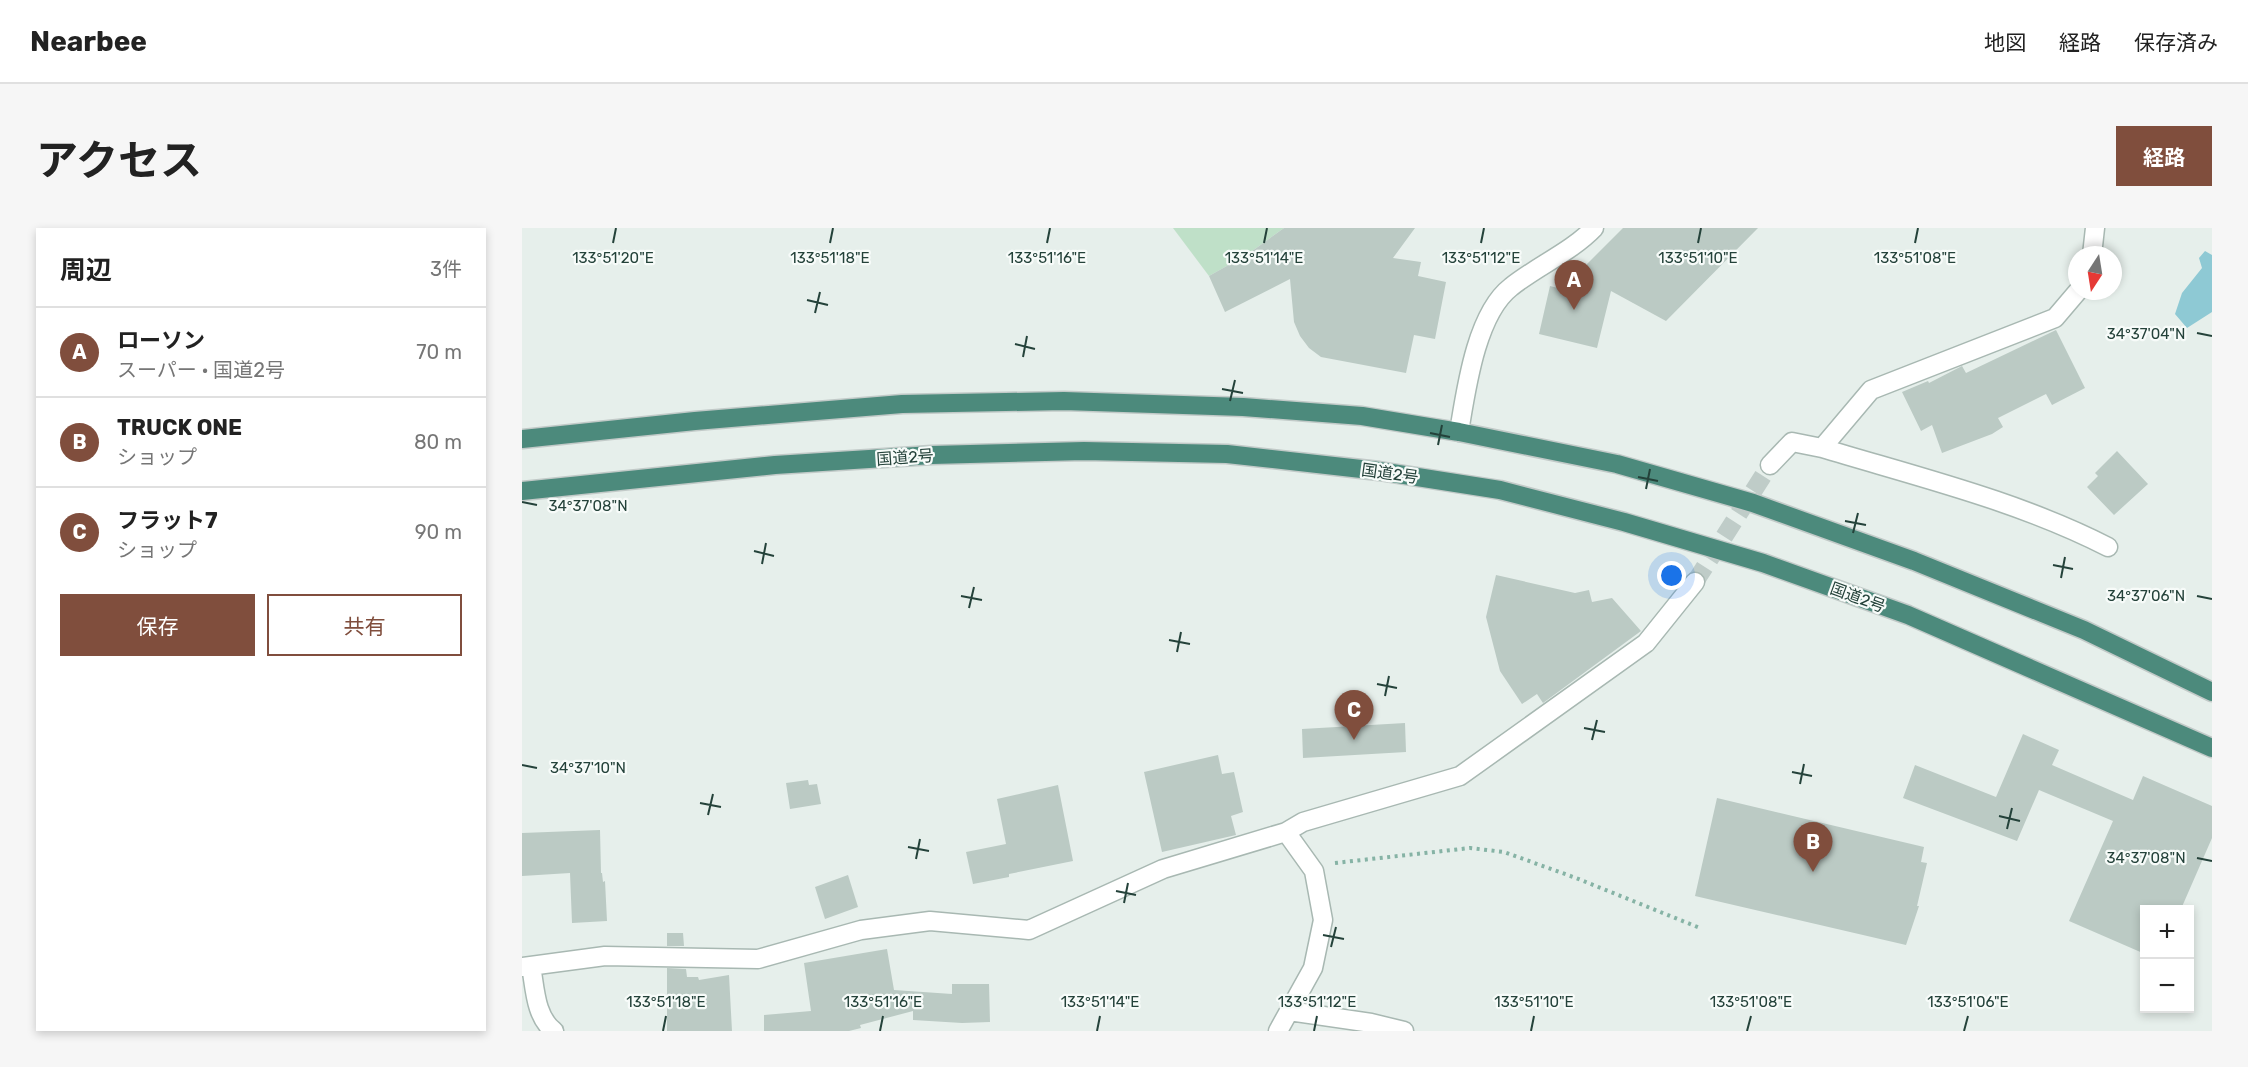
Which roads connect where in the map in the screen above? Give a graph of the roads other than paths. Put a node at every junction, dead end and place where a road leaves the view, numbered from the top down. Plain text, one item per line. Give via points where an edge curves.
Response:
1 (1594, 228) edge
2 (2095, 228) edge
3 (2093, 246) edge
4 (2071, 300) edge
5 (1459, 432) junction
6 (522, 439) edge
7 (1822, 448) junction
8 (1770, 465) tunnel mouth
9 (522, 491) edge
10 (2108, 547) dead end
11 (1695, 582) tunnel mouth
12 (2212, 692) edge
13 (2212, 748) edge
14 (1286, 832) junction
15 (526, 966) edge
16 (1289, 1011) junction
17 (554, 1031) edge
18 (1278, 1031) edge
19 (1404, 1031) edge

1 - 5 street via 1509,288 1492,311 1481,333
2 - 3 street
4 - 7 street via 2055,318 1871,390
5 - 6 highway via 1362,416 1065,401 902,404
5 - 12 highway via 1617,464 1753,502 1914,561 2084,630
7 - 8 street via 1792,442
7 - 10 street via 2022,508
9 - 13 highway, 国道2号 via 775,465 1084,451 1227,454 1379,471 1500,490 1763,563 1908,615
11 - 14 street via 1646,643 1460,776 1303,822
14 - 15 street via 1163,869 1029,930 930,921 861,930 758,959 605,956
14 - 16 street via 1314,871 1323,920 1313,968
15 - 17 street via 546,1025
16 - 18 street
16 - 19 street

